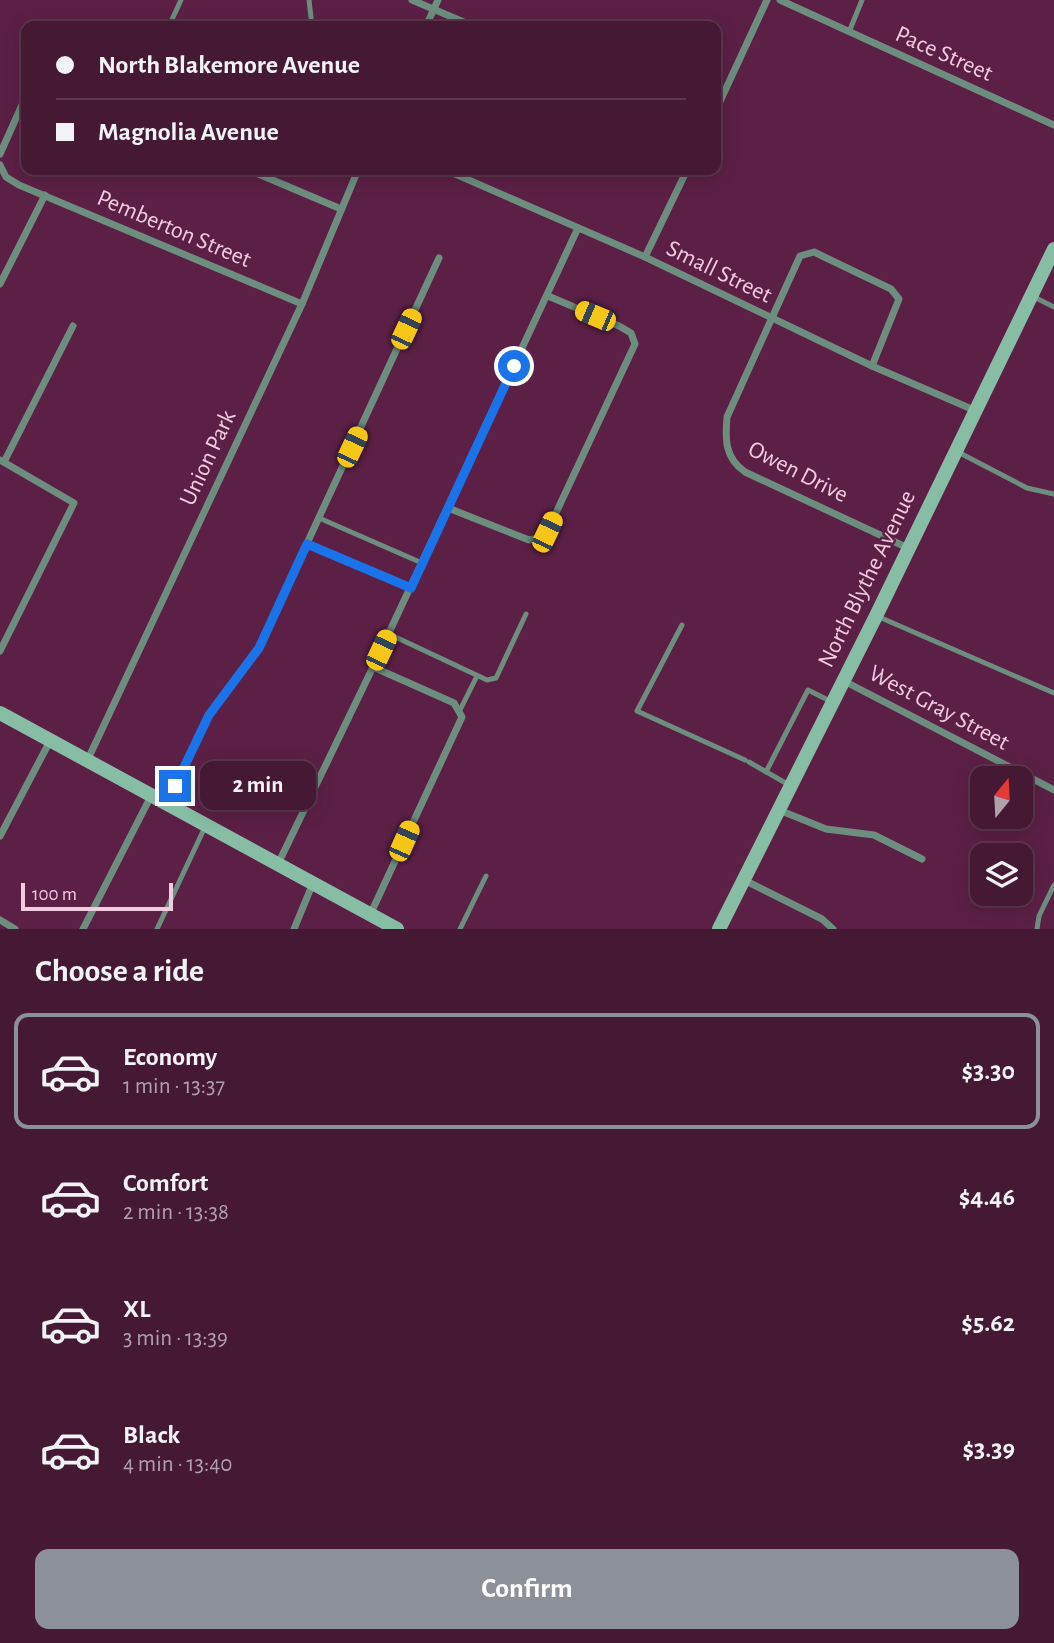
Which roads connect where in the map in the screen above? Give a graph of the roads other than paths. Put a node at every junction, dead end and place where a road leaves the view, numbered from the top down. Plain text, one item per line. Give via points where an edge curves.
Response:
1 (181, 0) edge
2 (309, 0) edge
3 (412, 0) edge
4 (438, 0) edge
5 (767, 0) edge
6 (780, 0) edge
7 (862, 0) edge
8 (434, 10) junction
9 (171, 21) edge
10 (311, 21) edge
11 (428, 21) edge
12 (461, 21) edge
13 (849, 32) junction
14 (721, 99) edge
15 (21, 107) edge
16 (1054, 125) edge
17 (0, 154) edge
18 (0, 165) edge
19 (263, 175) edge
20 (356, 175) edge
21 (457, 175) edge
22 (685, 175) edge
23 (45, 195) junction
24 (341, 208) junction
25 (578, 228) junction
26 (1054, 248) edge
27 (645, 257) junction
28 (439, 258) dead end
29 (0, 284) edge
30 (1031, 295) junction
31 (548, 296) junction
32 (302, 304) junction
33 (1054, 307) edge
34 (771, 318) junction
35 (73, 326) dead end
36 (872, 366) junction
37 (974, 410) junction
38 (955, 450) junction
39 (2, 461) edge
40 (1054, 494) edge
41 (448, 508) junction
42 (319, 518) junction
43 (307, 544) junction
44 (908, 548) junction
45 (422, 563) junction
46 (411, 588) junction
47 (526, 614) dead end
48 (876, 615) junction
49 (682, 625) dead end
50 (389, 634) junction
51 (0, 651) edge
52 (373, 667) junction
53 (477, 676) junction
54 (843, 680) junction
55 (1054, 693) edge
56 (832, 702) junction
57 (459, 712) junction
58 (0, 713) edge
59 (50, 740) junction
60 (88, 760) junction
61 (766, 772) junction
62 (792, 786) junction
63 (1054, 790) edge
64 (151, 796) junction
65 (167, 804) junction
66 (779, 810) junction
67 (206, 824) junction
68 (0, 836) edge
69 (922, 859) dead end
70 (278, 864) junction
71 (486, 876) dead end
72 (744, 880) junction
73 (313, 883) junction
74 (1054, 885) edge
75 (370, 915) junction
76 (0, 920) edge
77 (15, 929) edge
78 (83, 929) edge
79 (157, 929) edge
80 (294, 929) edge
81 (397, 929) edge
82 (460, 929) edge
83 (719, 929) edge
84 (833, 929) edge
85 (1037, 929) edge

1 - 9 lane
2 - 10 lane
3 - 8 street
4 - 8 street
5 - 14 street
6 - 13 street, Pace Street
7 - 13 lane
8 - 11 street
8 - 12 street
13 - 16 street, Pace Street
15 - 17 street
18 - 23 street, Pemberton Street via 6,177
19 - 24 street
20 - 24 street, Union Park
21 - 25 street, Small Street
22 - 27 street
23 - 29 street
23 - 32 street, Pemberton Street
24 - 32 street, Union Park
25 - 27 street, Small Street
25 - 31 street
26 - 30 street, North Blythe Avenue
27 - 34 street, Small Street
28 - 42 street
30 - 33 lane
30 - 37 street, North Blythe Avenue
31 - 41 street
31 - 41 street via 619,326 631,333 635,344 547,532 529,540
32 - 60 street, Union Park
34 - 36 street, Small Street
34 - 36 street via 800,256 814,252 891,289 899,299
34 - 44 street, Owen Drive via 727,416 726,443 732,463
35 - 39 street
36 - 37 street, Small Street
37 - 38 street, North Blythe Avenue
38 - 40 lane via 1027,488
38 - 44 street, North Blythe Avenue
39 - 51 street via 74,503
41 - 45 street
42 - 43 street
42 - 45 lane
43 - 46 lane
43 - 65 street via 259,648 209,715
44 - 48 street, North Blythe Avenue
45 - 46 street
46 - 50 street
47 - 53 lane via 496,678
48 - 54 street, North Blythe Avenue
48 - 55 lane
49 - 61 lane via 638,712
50 - 52 street
50 - 53 lane
52 - 57 street via 454,703
52 - 70 street
53 - 57 lane
54 - 56 street, North Blythe Avenue
54 - 63 street, West Gray Street
56 - 61 lane via 808,690
56 - 62 street, North Blythe Avenue
57 - 75 street via 459,727
58 - 59 street
59 - 60 street
59 - 68 street
60 - 64 street
61 - 62 lane
62 - 66 street, North Blythe Avenue
64 - 65 street
64 - 78 street
65 - 67 street
66 - 69 street via 826,830 874,835
66 - 72 street, North Blythe Avenue
67 - 70 street
67 - 79 lane
70 - 73 street
71 - 82 lane
72 - 83 street, North Blythe Avenue
72 - 84 street
73 - 75 street
73 - 80 street
74 - 85 lane
75 - 81 street
76 - 77 street

